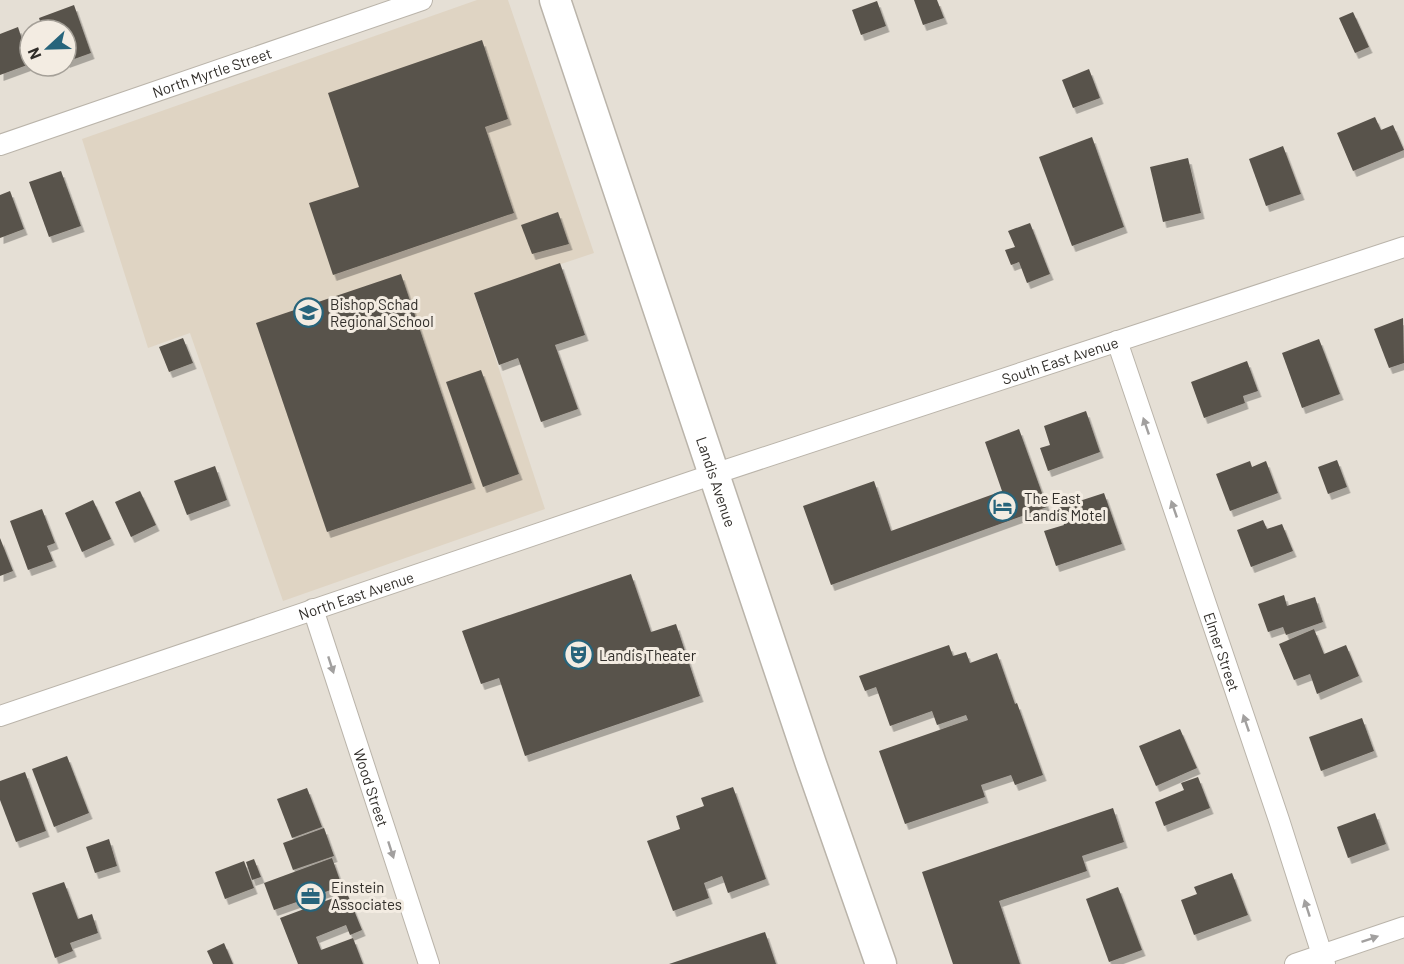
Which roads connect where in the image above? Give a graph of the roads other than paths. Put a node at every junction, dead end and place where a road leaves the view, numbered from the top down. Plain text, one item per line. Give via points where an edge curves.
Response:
1 (422, 0) edge
2 (555, 0) edge
3 (0, 145) edge
4 (1404, 247) edge
5 (1117, 341) junction
6 (714, 474) junction
7 (312, 609) junction
8 (0, 716) edge
9 (1404, 927) edge
10 (1324, 960) edge
11 (429, 964) edge
12 (881, 964) edge
13 (1296, 964) edge

1 - 3 street, North Myrtle Street
2 - 6 main road, Landis Avenue
4 - 5 street, South East Avenue
5 - 6 street, South East Avenue
10 -> 5 street, Elmer Street
6 - 7 street, North East Avenue
6 - 12 main road, Landis Avenue
7 - 8 street, North East Avenue
7 -> 11 street, Wood Street
10 -> 9 street
10 - 13 street

